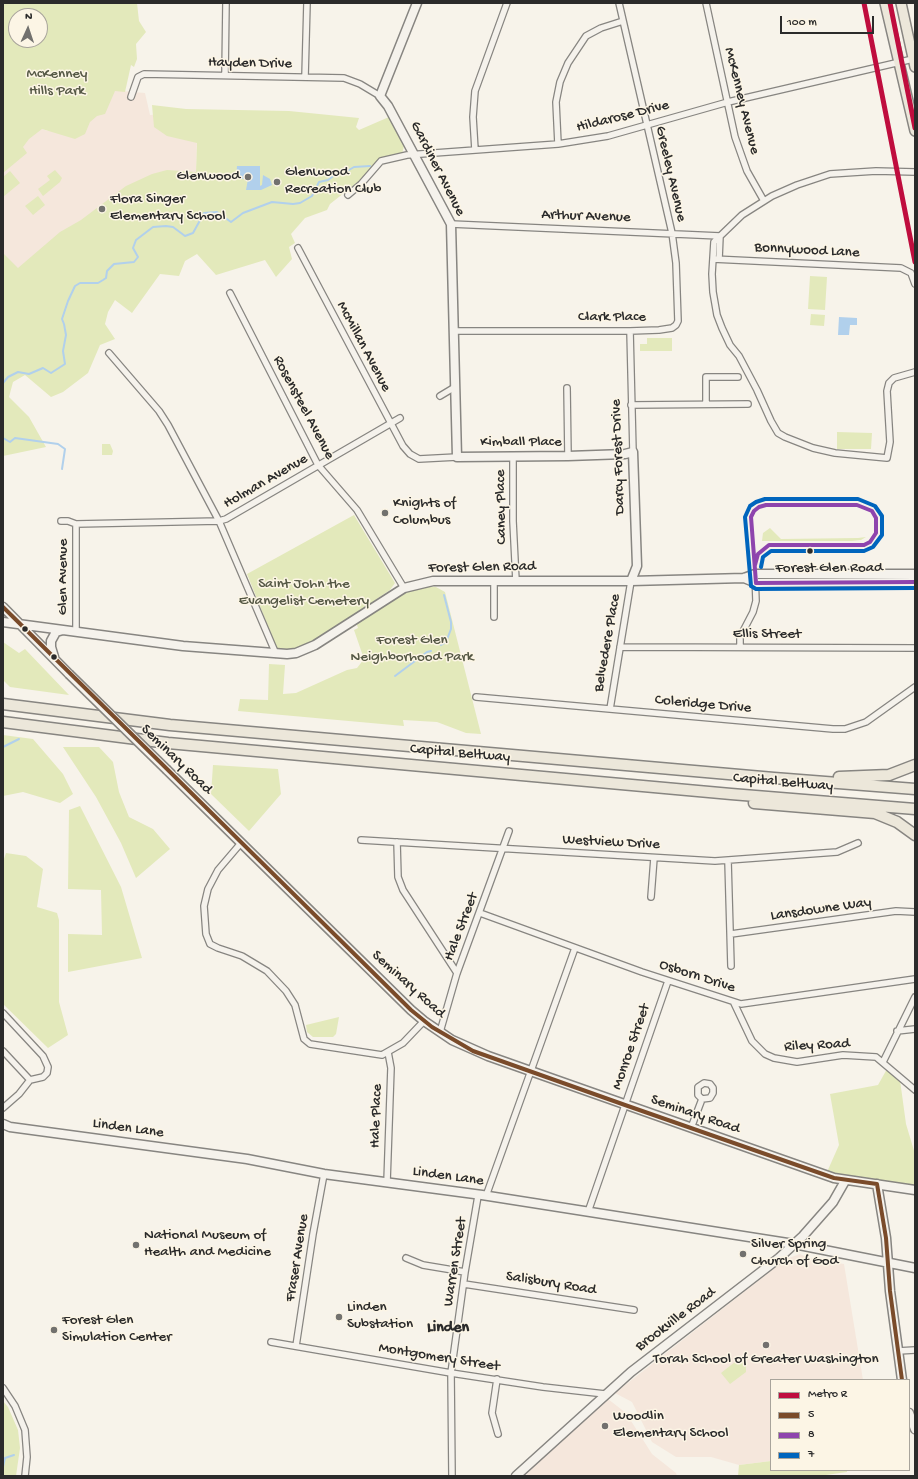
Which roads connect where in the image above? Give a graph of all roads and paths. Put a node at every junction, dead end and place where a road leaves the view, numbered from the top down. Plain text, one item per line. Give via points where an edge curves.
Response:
1 (226, 3) edge
2 (306, 3) edge
3 (417, 3) edge
4 (507, 3) edge
5 (619, 3) edge
6 (706, 3) edge
7 (885, 3) edge
8 (901, 3) edge
9 (623, 21) junction
10 (900, 61) junction
11 (914, 63) edge
12 (225, 75) junction
13 (305, 76) junction
14 (380, 96) junction
15 (131, 97) dead end
16 (728, 102) junction
17 (647, 125) junction
18 (915, 131) edge
19 (558, 144) junction
20 (475, 150) junction
21 (416, 156) junction
22 (915, 172) edge
23 (348, 195) dead end
24 (764, 201) junction
25 (451, 224) junction
26 (672, 233) junction
27 (720, 236) junction
28 (298, 248) dead end
29 (716, 259) junction
30 (915, 284) edge
31 (230, 293) dead end
32 (454, 331) junction
33 (630, 331) junction
34 (109, 353) dead end
35 (915, 372) edge
36 (738, 377) dead end
37 (455, 387) junction
38 (567, 388) dead end
39 (440, 396) dead end
40 (706, 404) junction
41 (748, 404) dead end
42 (631, 405) junction
43 (400, 418) dead end
44 (390, 424) junction
45 (633, 452) junction
46 (410, 454) joint
47 (568, 456) junction
48 (457, 457) junction
49 (514, 457) junction
50 (318, 465) junction
51 (61, 521) dead end
52 (219, 521) junction
53 (76, 524) junction
54 (755, 574) junction
55 (915, 574) edge
56 (744, 578) junction
57 (494, 581) junction
58 (516, 581) junction
59 (631, 581) junction
60 (915, 582) edge
61 (756, 583) junction
62 (404, 588) junction
63 (3, 607) edge
64 (494, 617) dead end
65 (3, 622) edge
66 (19, 625) junction
67 (64, 629) junction
68 (76, 631) junction
69 (620, 647) junction
70 (740, 647) junction
71 (915, 648) edge
72 (276, 654) junction
73 (56, 662) junction
74 (915, 687) edge
75 (476, 697) dead end
76 (3, 704) edge
77 (610, 709) junction
78 (3, 722) edge
79 (915, 765) edge
80 (774, 778) junction
81 (915, 789) edge
82 (731, 794) junction
83 (915, 809) edge
84 (509, 831) dead end
85 (915, 834) edge
86 (361, 840) dead end
87 (397, 842) junction
88 (241, 843) junction
89 (858, 843) dead end
90 (503, 849) junction
91 (654, 858) junction
92 (728, 861) junction
93 (651, 898) dead end
94 (915, 912) edge
95 (480, 913) junction
96 (731, 934) junction
97 (575, 948) junction
98 (731, 966) dead end
99 (457, 973) junction
100 (915, 979) edge
101 (668, 981) junction
102 (915, 997) edge
103 (734, 1003) junction
104 (3, 1013) edge
105 (424, 1022) junction
106 (915, 1029) edge
107 (440, 1032) junction
108 (897, 1032) junction
109 (3, 1051) edge
110 (388, 1052) junction
111 (883, 1062) junction
112 (532, 1071) junction
113 (30, 1080) junction
114 (915, 1090) edge
115 (702, 1099) dead end
116 (625, 1105) junction
117 (3, 1108) edge
118 (3, 1124) edge
119 (691, 1128) junction
120 (324, 1174) junction
121 (845, 1181) junction
122 (387, 1182) junction
123 (877, 1184) junction
124 (915, 1190) edge
125 (482, 1196) junction
126 (588, 1212) junction
127 (794, 1244) junction
128 (406, 1258) dead end
129 (888, 1263) junction
130 (915, 1268) edge
131 (465, 1272) junction
132 (464, 1284) junction
133 (634, 1310) dead end
134 (271, 1342) dead end
135 (296, 1346) junction
136 (898, 1350) junction
137 (915, 1350) edge
138 (451, 1373) junction
139 (497, 1379) junction
140 (902, 1379) edge
141 (3, 1388) edge
142 (605, 1394) junction
143 (910, 1415) edge
144 (915, 1428) edge
145 (498, 1434) dead end
146 (25, 1476) edge
147 (452, 1476) edge
148 (516, 1476) edge

1 - 12 street
2 - 13 street
3 - 14 main road
4 - 20 street via 475,91
5 - 9 street, Greeley Avenue
6 - 16 street, McKenney Avenue
7 - 10 main road
8 - 11 main road
9 - 17 street, Greeley Avenue
9 - 19 street via 600,28 586,36 568,63 560,82 556,102
10 - 11 street, Hildarose Drive
10 - 16 street, Hildarose Drive
10 - 18 main road
12 - 13 street, Hayden Drive
12 - 15 street, Hayden Drive via 144,74 138,77
13 - 14 street, Hayden Drive via 344,78
14 - 21 main road, Gardiner Avenue
16 - 17 street, Hildarose Drive
16 - 24 street, McKenney Avenue via 742,158
17 - 19 street, Hildarose Drive via 608,136
17 - 26 street, Greeley Avenue
19 - 20 street, Hildarose Drive
20 - 21 street, Hildarose Drive
21 - 23 street, Hildarose Drive via 407,155 381,161
21 - 25 main road, Gardiner Avenue
22 - 24 street via 830,174 797,185
24 - 27 street via 742,215
25 - 26 street, Arthur Avenue
25 - 32 main road, Gardiner Avenue
26 - 27 street, Arthur Avenue
26 - 33 street, Clark Place via 678,321 672,328
27 - 29 street
28 - 44 street, McMillan Avenue
29 - 30 street, Bonnywood Lane via 901,268 911,273
29 - 35 street via 713,292 717,315 730,345 739,356 771,421 785,437 835,453 887,458 890,442 887,391 889,383 894,378
31 - 50 street, Rosensteel Avenue
32 - 33 street, Clark Place
32 - 37 main road, Gardiner Avenue
33 - 42 street, Darcy Forest Drive
34 - 52 street via 160,411
36 - 40 street via 706,377
37 - 39 street
37 - 48 main road, Gardiner Avenue
38 - 47 street
40 - 41 street
40 - 42 street
42 - 45 street, Darcy Forest Drive
43 - 44 street, Holman Avenue
44 - 46 street, McMillan Avenue
44 - 50 street, Holman Avenue
45 - 47 main road, Kimball Place
45 - 59 main road, Darcy Forest Drive via 636,566
46 - 48 street, Kimball Place via 419,459
47 - 49 main road, Kimball Place
48 - 49 main road, Kimball Place
49 - 58 street, Caney Place via 513,521
50 - 52 street, Holman Avenue
50 - 62 street, Rosensteel Avenue via 358,510
51 - 53 street, Holman Avenue via 68,520
52 - 53 street, Holman Avenue
52 - 72 street
53 - 68 street, Glen Avenue
54 - 55 main road, Forest Glen Road
54 - 56 main road, Forest Glen Road
54 - 61 street
56 - 59 main road, Forest Glen Road
56 - 61 main road, Forest Glen Road
57 - 58 main road, Forest Glen Road
57 - 62 main road, Forest Glen Road via 433,581
57 - 64 street
58 - 59 main road, Forest Glen Road
59 - 69 street, Belvedere Place
60 - 61 main road, Forest Glen Road
61 - 70 street via 754,612 740,637
62 - 72 main road, Forest Glen Road via 315,645 296,653
63 - 66 main road, Seminary Road
65 - 66 main road, Forest Glen Road
66 - 67 main road, Forest Glen Road
66 - 73 main road, Seminary Road
67 - 68 main road, Forest Glen Road
67 - 73 main road via 56,632 51,641
68 - 72 main road, Forest Glen Road via 183,646
69 - 70 street, Ellis Street
69 - 77 street, Belvedere Place
70 - 71 street, Ellis Street
73 - 88 main road, Seminary Road, bridge
74 - 77 street, Coleridge Drive via 866,722 845,729
75 - 77 street, Coleridge Drive
76 - 80 highway, Capital Beltway via 170,725
78 - 82 highway, Capital Beltway via 161,742
79 - 80 highway via 895,774 874,777
80 - 81 highway, Capital Beltway
82 - 83 highway, Capital Beltway
82 - 85 highway via 740,801 875,813 897,822
84 - 90 street, Hale Street
86 - 87 street, Westview Drive
87 - 90 street, Westview Drive
87 - 99 street via 398,877 403,890
88 - 105 main road, Seminary Road
88 - 110 street via 218,870 208,890 204,917 210,944 242,956 267,971 295,1005 304,1038 309,1044 376,1055
89 - 92 street, Westview Drive via 837,852
90 - 91 street, Westview Drive
90 - 95 street, Hale Street
91 - 92 street, Westview Drive
91 - 93 street
92 - 96 street
94 - 96 street, Lansdowne Way via 896,911
95 - 97 street, Osborn Drive
95 - 99 street, Hale Street
96 - 98 street
97 - 101 street, Osborn Drive
97 - 112 street, Warren Street
99 - 107 street, Hale Street
100 - 103 street, Osborn Drive
101 - 103 street, Osborn Drive
101 - 116 street, Monroe Street
102 - 108 street
103 - 111 street, Riley Road via 752,1041 765,1054 777,1060 797,1062 843,1055 865,1055 876,1057
104 - 113 street via 47,1062 47,1073
105 - 107 main road, Seminary Road
105 - 110 street via 403,1043
106 - 108 street
107 - 112 main road, Seminary Road via 473,1050
108 - 111 street
109 - 113 street
110 - 122 street, Hale Place via 391,1068
111 - 114 street
112 - 116 main road, Seminary Road
112 - 125 street, Warren Street
113 - 117 street
115 - 119 street
116 - 119 main road, Seminary Road
116 - 126 street, Monroe Street
118 - 120 main road, Linden Lane via 247,1159
119 - 121 main road, Seminary Road
120 - 122 main road, Linden Lane
120 - 135 street, Fraser Avenue
121 - 123 main road, Seminary Road
121 - 127 main road, Brookville Road via 833,1202
122 - 125 main road, Linden Lane
123 - 124 main road, Seminary Road
123 - 129 main road
125 - 126 main road, Linden Lane
125 - 131 street, Warren Street
126 - 127 main road, Linden Lane
127 - 129 main road, Linden Lane
127 - 142 main road, Brookville Road via 765,1270
128 - 131 street via 423,1265
129 - 130 main road
129 - 136 main road
131 - 132 street, Warren Street
132 - 133 street, Salisbury Road
132 - 138 street, Warren Street
134 - 135 street, Montgomery Street
135 - 138 street, Montgomery Street
136 - 137 street
136 - 140 main road
138 - 139 street, Montgomery Street
138 - 147 street, Warren Street
139 - 142 street, Montgomery Street
139 - 145 street via 492,1413
141 - 146 street via 15,1406 25,1430
142 - 148 main road, Brookville Road
143 - 144 main road

